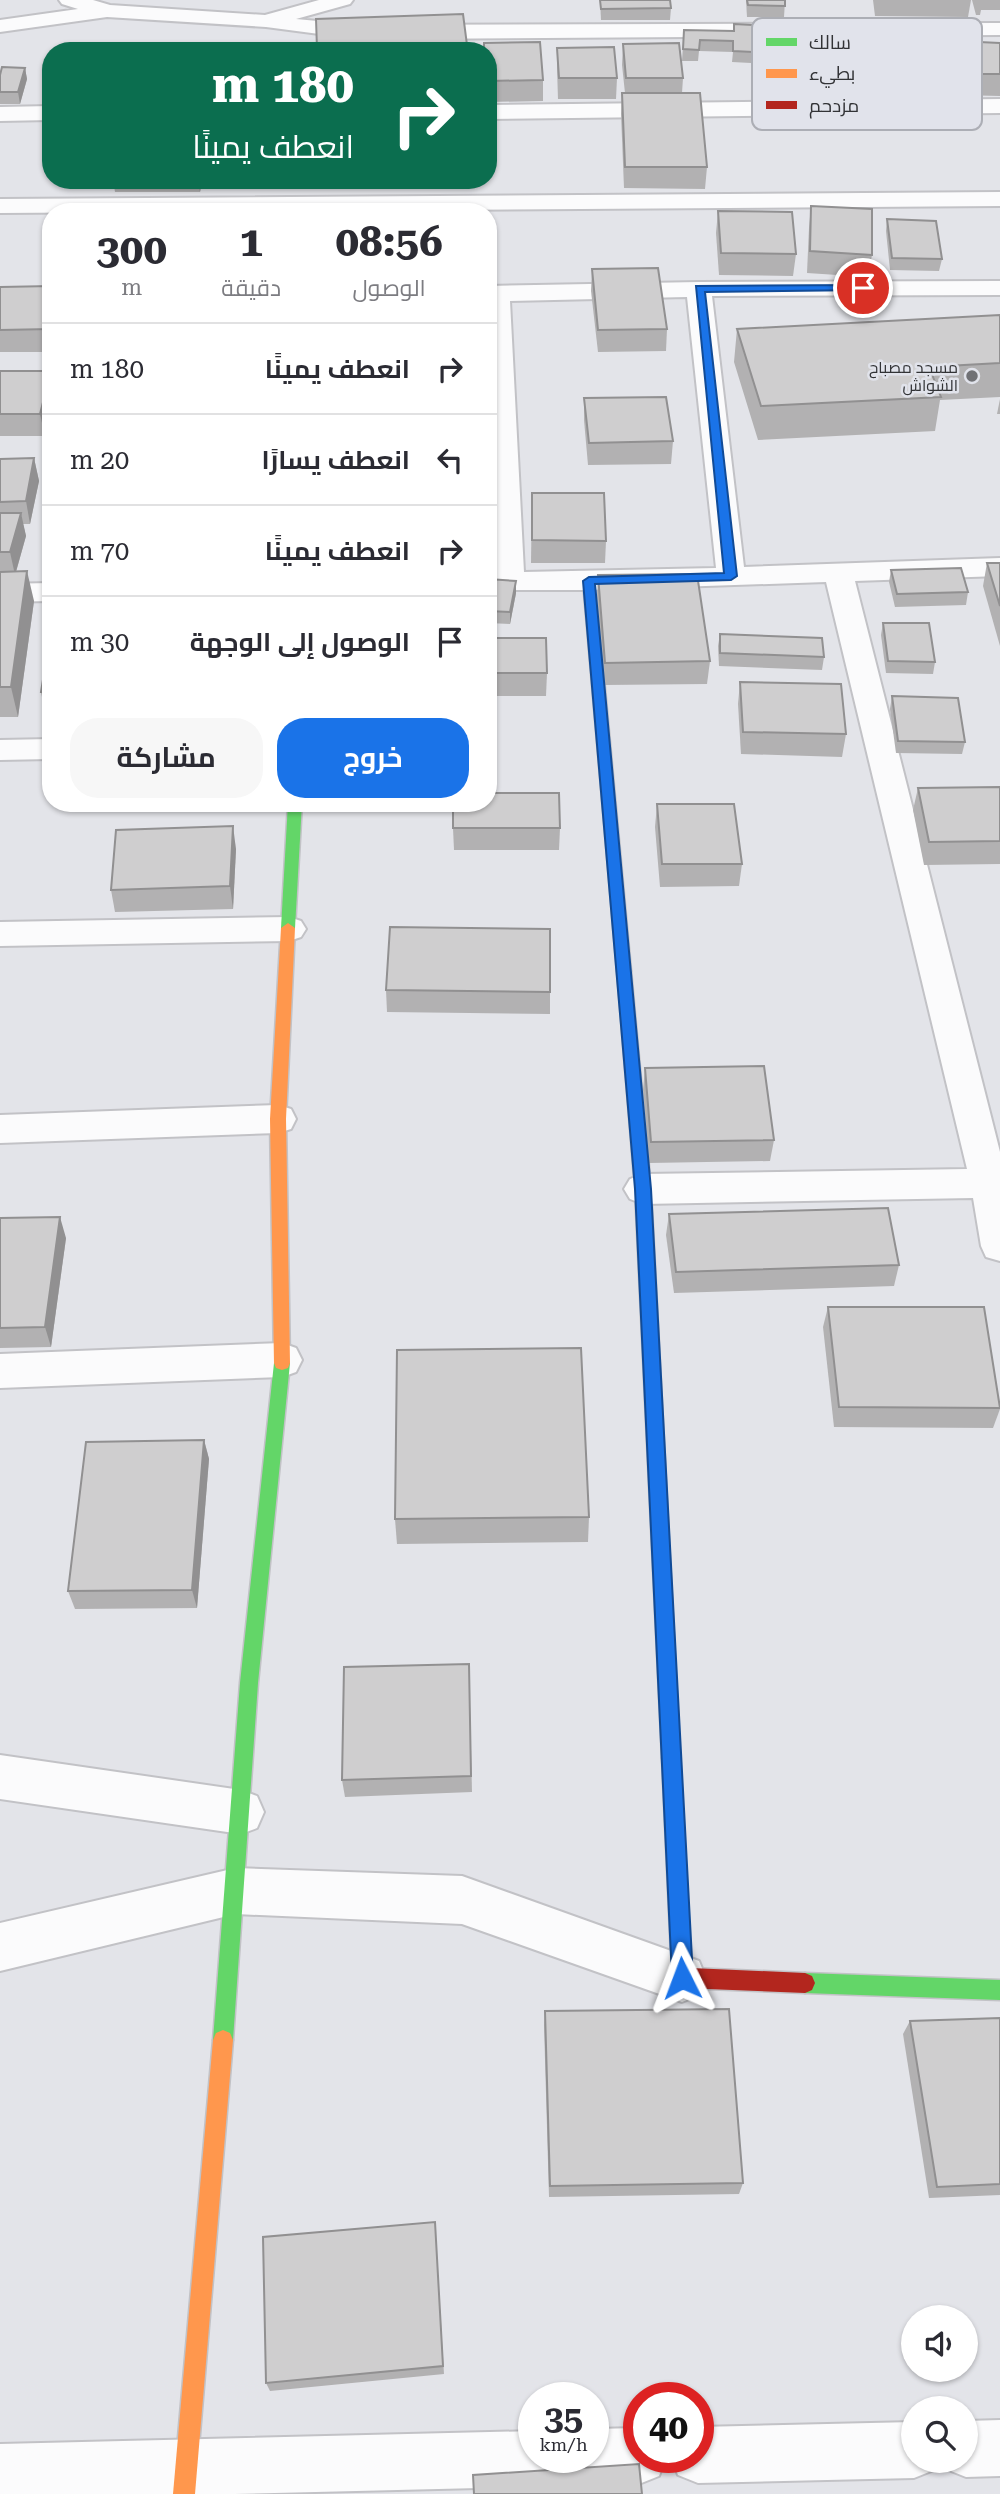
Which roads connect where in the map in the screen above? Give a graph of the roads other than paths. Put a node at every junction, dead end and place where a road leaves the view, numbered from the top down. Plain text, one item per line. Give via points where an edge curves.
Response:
1 (69, 0) edge
2 (344, 0) edge
3 (109, 11) junction
4 (266, 21) junction
5 (0, 26) edge
6 (296, 27) junction
7 (982, 29) edge
8 (1000, 29) edge
9 (752, 31) edge
10 (298, 42) edge
11 (982, 106) edge
12 (1000, 106) edge
13 (752, 109) edge
14 (497, 112) edge
15 (42, 113) edge
16 (0, 114) edge
17 (296, 198) edge
18 (1000, 199) edge
19 (111, 203) edge
20 (42, 205) edge
21 (0, 206) edge
22 (1000, 288) edge
23 (699, 289) junction
24 (497, 293) edge
25 (497, 499) edge
26 (1000, 567) edge
27 (838, 571) junction
28 (731, 576) junction
29 (499, 581) edge
30 (589, 581) junction
31 (42, 589) edge
32 (0, 593) edge
33 (42, 749) edge
34 (0, 750) edge
35 (295, 812) edge
36 (289, 929) junction
37 (0, 934) edge
38 (278, 1119) junction
39 (0, 1129) edge
40 (994, 1183) edge
41 (643, 1189) junction
42 (1000, 1246) edge
43 (282, 1360) junction
44 (0, 1371) edge
45 (0, 1777) edge
46 (241, 1812) junction
47 (236, 1891) junction
48 (0, 1947) edge
49 (682, 1978) junction
50 (1000, 1990) edge
51 (1000, 2448) edge
52 (978, 2449) edge
53 (901, 2450) edge
54 (714, 2455) edge
55 (623, 2457) edge
56 (0, 2472) edge
57 (185, 2480) edge

1 - 3 street
2 - 4 street
3 - 4 street
3 - 5 street
4 - 6 street
6 - 9 street via 418,33
6 - 10 street
7 - 8 street
11 - 12 street
13 - 14 street
15 - 16 street
17 - 18 street
17 - 19 street
20 - 21 street
22 - 23 street
23 - 24 street
23 - 28 street
25 - 29 street
26 - 27 street
27 - 28 street
27 - 40 street
28 - 30 street
29 - 30 street
30 - 41 street
31 - 32 street
33 - 34 street
35 - 36 street
36 - 37 street
36 - 38 street
38 - 39 street
38 - 43 street
40 - 41 street
40 - 42 street
41 - 49 street
43 - 44 street
43 - 46 street via 249,1683
45 - 46 street
46 - 47 street
47 - 48 street
47 - 49 street via 462,1900
47 - 57 street
49 - 50 street
51 - 52 street
53 - 54 street
55 - 57 street
56 - 57 street

